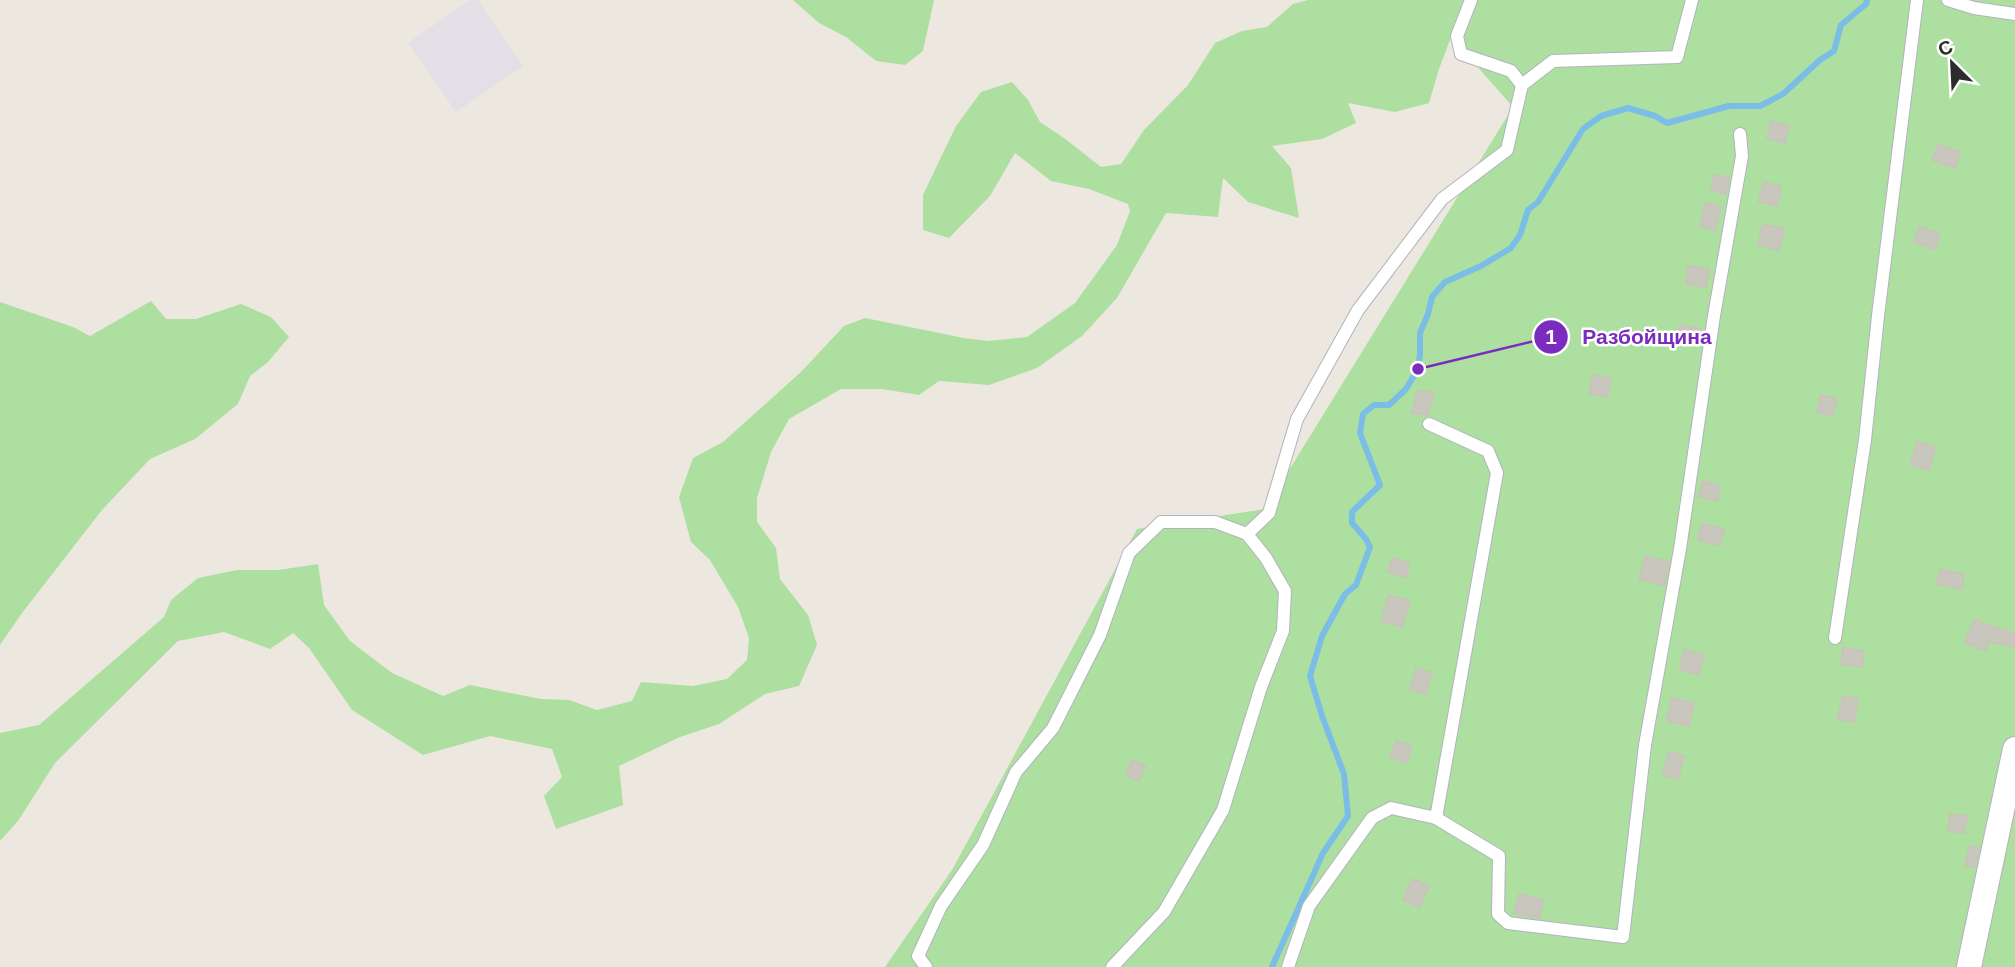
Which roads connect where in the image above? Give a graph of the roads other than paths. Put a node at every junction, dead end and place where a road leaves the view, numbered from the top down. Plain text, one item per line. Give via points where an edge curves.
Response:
1 (1471, 0) edge
2 (1692, 0) edge
3 (1917, 0) edge
4 (1948, 0) edge
5 (2015, 14) edge
6 (1522, 85) junction
7 (1740, 134) dead end
8 (1429, 424) dead end
9 (1247, 534) junction
10 (1835, 638) dead end
11 (2015, 749) edge
12 (1436, 818) junction
13 (926, 967) edge
14 (1112, 967) edge
15 (1288, 967) edge
16 (1969, 967) edge

1 - 6 lane via 1457,36 1461,54 1511,71
2 - 6 lane via 1677,57 1553,61
3 - 10 lane via 1865,440
4 - 5 lane
6 - 9 lane via 1507,150 1442,199 1358,310 1297,419 1269,513
7 - 12 lane via 1742,156 1645,746 1623,937 1508,923 1498,914 1499,856
8 - 12 lane via 1488,452 1497,472
9 - 13 lane via 1215,522 1161,522 1129,553 1100,635 1053,728 1016,772 983,845 941,906 918,956
9 - 14 lane via 1285,592 1283,631 1223,810 1164,912
11 - 16 street
12 - 15 lane via 1391,808 1372,818 1309,906

